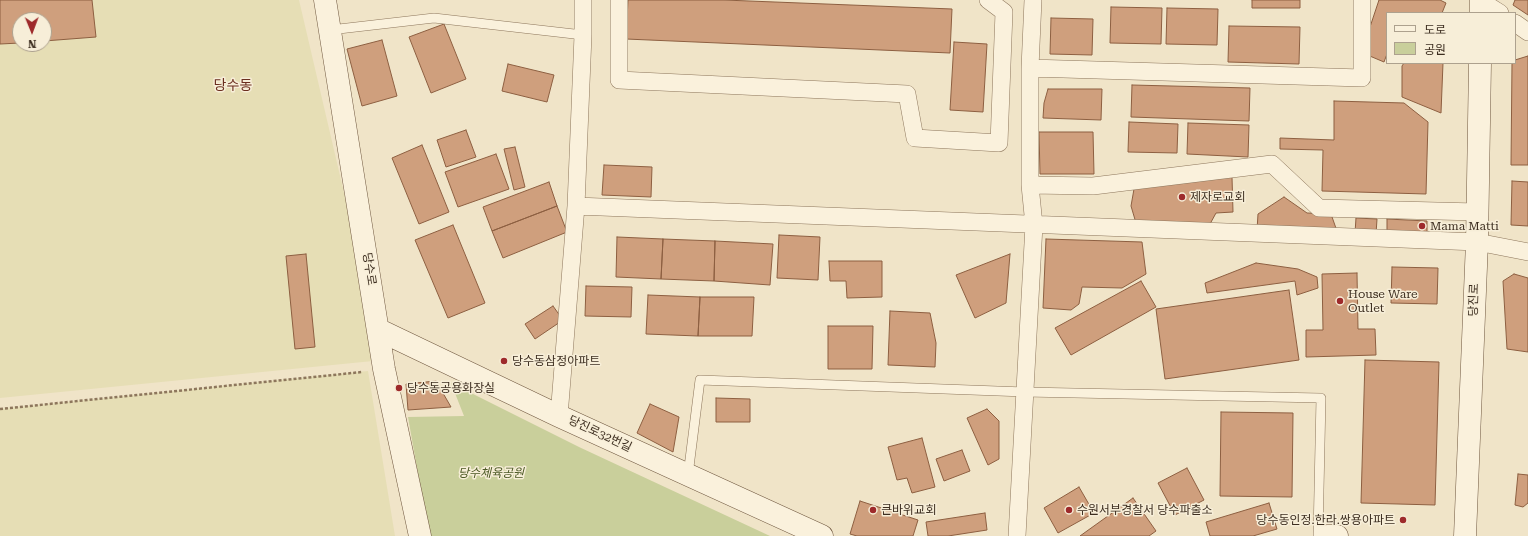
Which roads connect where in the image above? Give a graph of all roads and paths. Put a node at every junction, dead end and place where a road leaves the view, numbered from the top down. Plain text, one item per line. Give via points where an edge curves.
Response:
1 (325, 0) edge
2 (583, 0) edge
3 (619, 0) edge
4 (988, 0) edge
5 (1033, 0) edge
6 (1362, 0) edge
7 (1481, 3) edge
8 (1498, 12) edge
9 (1516, 24) edge
10 (330, 30) junction
11 (1528, 32) edge
12 (584, 35) junction
13 (1480, 64) edge
14 (1030, 68) junction
15 (1030, 185) junction
16 (576, 206) junction
17 (1477, 212) junction
18 (1034, 225) junction
19 (1477, 242) junction
20 (1528, 252) edge
21 (379, 330) junction
22 (384, 369) junction
23 (1025, 392) junction
24 (0, 409) edge
25 (559, 416) junction
26 (688, 474) junction
27 (420, 536) edge
28 (822, 536) edge
29 (1017, 536) edge
30 (1318, 536) edge
31 (1327, 536) edge
32 (1337, 536) edge
33 (1465, 536) edge

1 - 10 street, 당수로
2 - 12 street
3 - 4 street via 619,80 908,94 915,138 999,143 1004,12
5 - 14 street
6 - 14 street via 1362,78
7 - 8 street
9 - 11 street
10 - 12 lane via 434,18
10 - 21 street, 당수로
12 - 16 street
13 - 17 street, 당진로
14 - 15 street
15 - 17 street via 1093,186 1272,164 1319,208
15 - 18 street
16 - 18 street
16 - 25 street
17 - 19 street, 당진로
18 - 19 street
18 - 23 street
19 - 20 street
19 - 33 street, 당진로
21 - 22 street, 당수로
21 - 25 street, 당진로32번길
22 - 24 path
22 - 27 street, 당수로
23 - 26 lane via 700,380
23 - 29 street
23 - 30 lane via 1321,398
25 - 26 street, 당진로32번길
26 - 28 street, 당진로32번길
31 - 32 street

